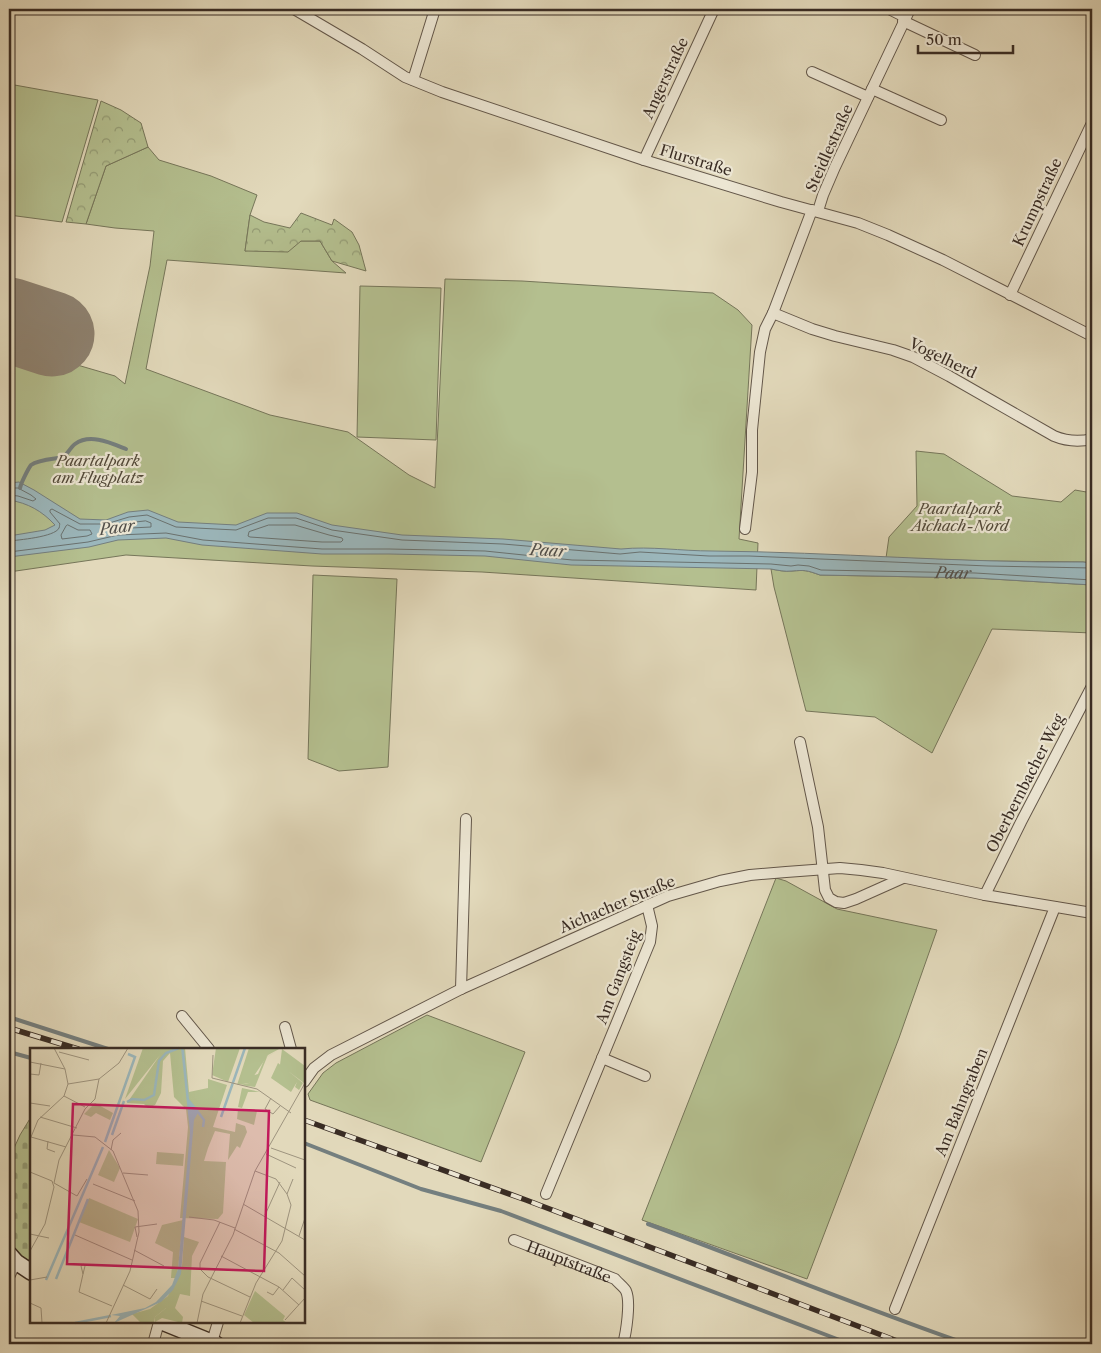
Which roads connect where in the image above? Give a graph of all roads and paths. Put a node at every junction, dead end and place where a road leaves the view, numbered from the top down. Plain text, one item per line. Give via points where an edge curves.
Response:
1 (295, 9) edge
2 (435, 9) edge
3 (714, 9) edge
4 (889, 9) edge
5 (906, 16) edge
6 (975, 55) dead end
7 (812, 72) dead end
8 (413, 80) junction
9 (870, 93) junction
10 (941, 120) dead end
11 (1092, 123) edge
12 (644, 160) junction
13 (815, 211) junction
14 (1010, 295) junction
15 (773, 313) junction
16 (1092, 336) edge
17 (1092, 439) edge
18 (746, 529) dead end
19 (1092, 686) edge
20 (800, 742) dead end
21 (466, 819) dead end
22 (823, 869) junction
23 (903, 878) junction
24 (985, 895) junction
25 (647, 905) junction
26 (1055, 907) junction
27 (1092, 914) edge
28 (461, 989) junction
29 (182, 1016) dead end
30 (285, 1027) dead end
31 (208, 1048) edge
32 (291, 1048) edge
33 (602, 1058) junction
34 (645, 1076) dead end
35 (305, 1079) edge
36 (546, 1194) dead end
37 (514, 1240) dead end
38 (12, 1258) edge
39 (30, 1271) edge
40 (9, 1277) edge
41 (895, 1309) dead end
42 (160, 1323) edge
43 (163, 1323) edge
44 (218, 1323) edge
45 (214, 1343) edge
46 (153, 1344) edge
47 (623, 1344) edge

1 - 8 street, Flurstraße
2 - 8 street
3 - 12 street, Angerstraße
4 - 5 street
5 - 6 street
5 - 9 street, Steidlestraße
7 - 9 street, Steidlestraße
8 - 12 street, Flurstraße
9 - 10 street, Steidlestraße
9 - 13 street, Steidlestraße
11 - 14 street, Krumpstraße
12 - 13 street, Flurstraße
13 - 14 street, Flurstraße via 888,235
13 - 15 street
14 - 16 street, Flurstraße
15 - 17 street, Vogelherd via 830,335 914,357 1063,440
15 - 18 street via 765,328 760,352
19 - 24 street, Oberbernbacher Weg
20 - 22 street via 818,827
21 - 28 street
22 - 23 street via 861,870
22 - 23 street via 829,898 844,903
22 - 25 street, Aichacher Straße via 720,881
23 - 24 street
24 - 26 street
25 - 28 street, Aichacher Straße
25 - 33 street, Am Gangsteig via 652,926 650,942
26 - 27 street
26 - 41 street, Am Bahngraben
28 - 35 street, Aichacher Straße via 331,1055
29 - 31 street
30 - 32 street
33 - 34 street
33 - 36 street, Am Gangsteig
37 - 47 street, Hauptstraße via 615,1279 626,1291 628,1300 627,1331
38 - 39 street
38 - 40 street
42 - 46 street
43 - 45 street
44 - 45 street

